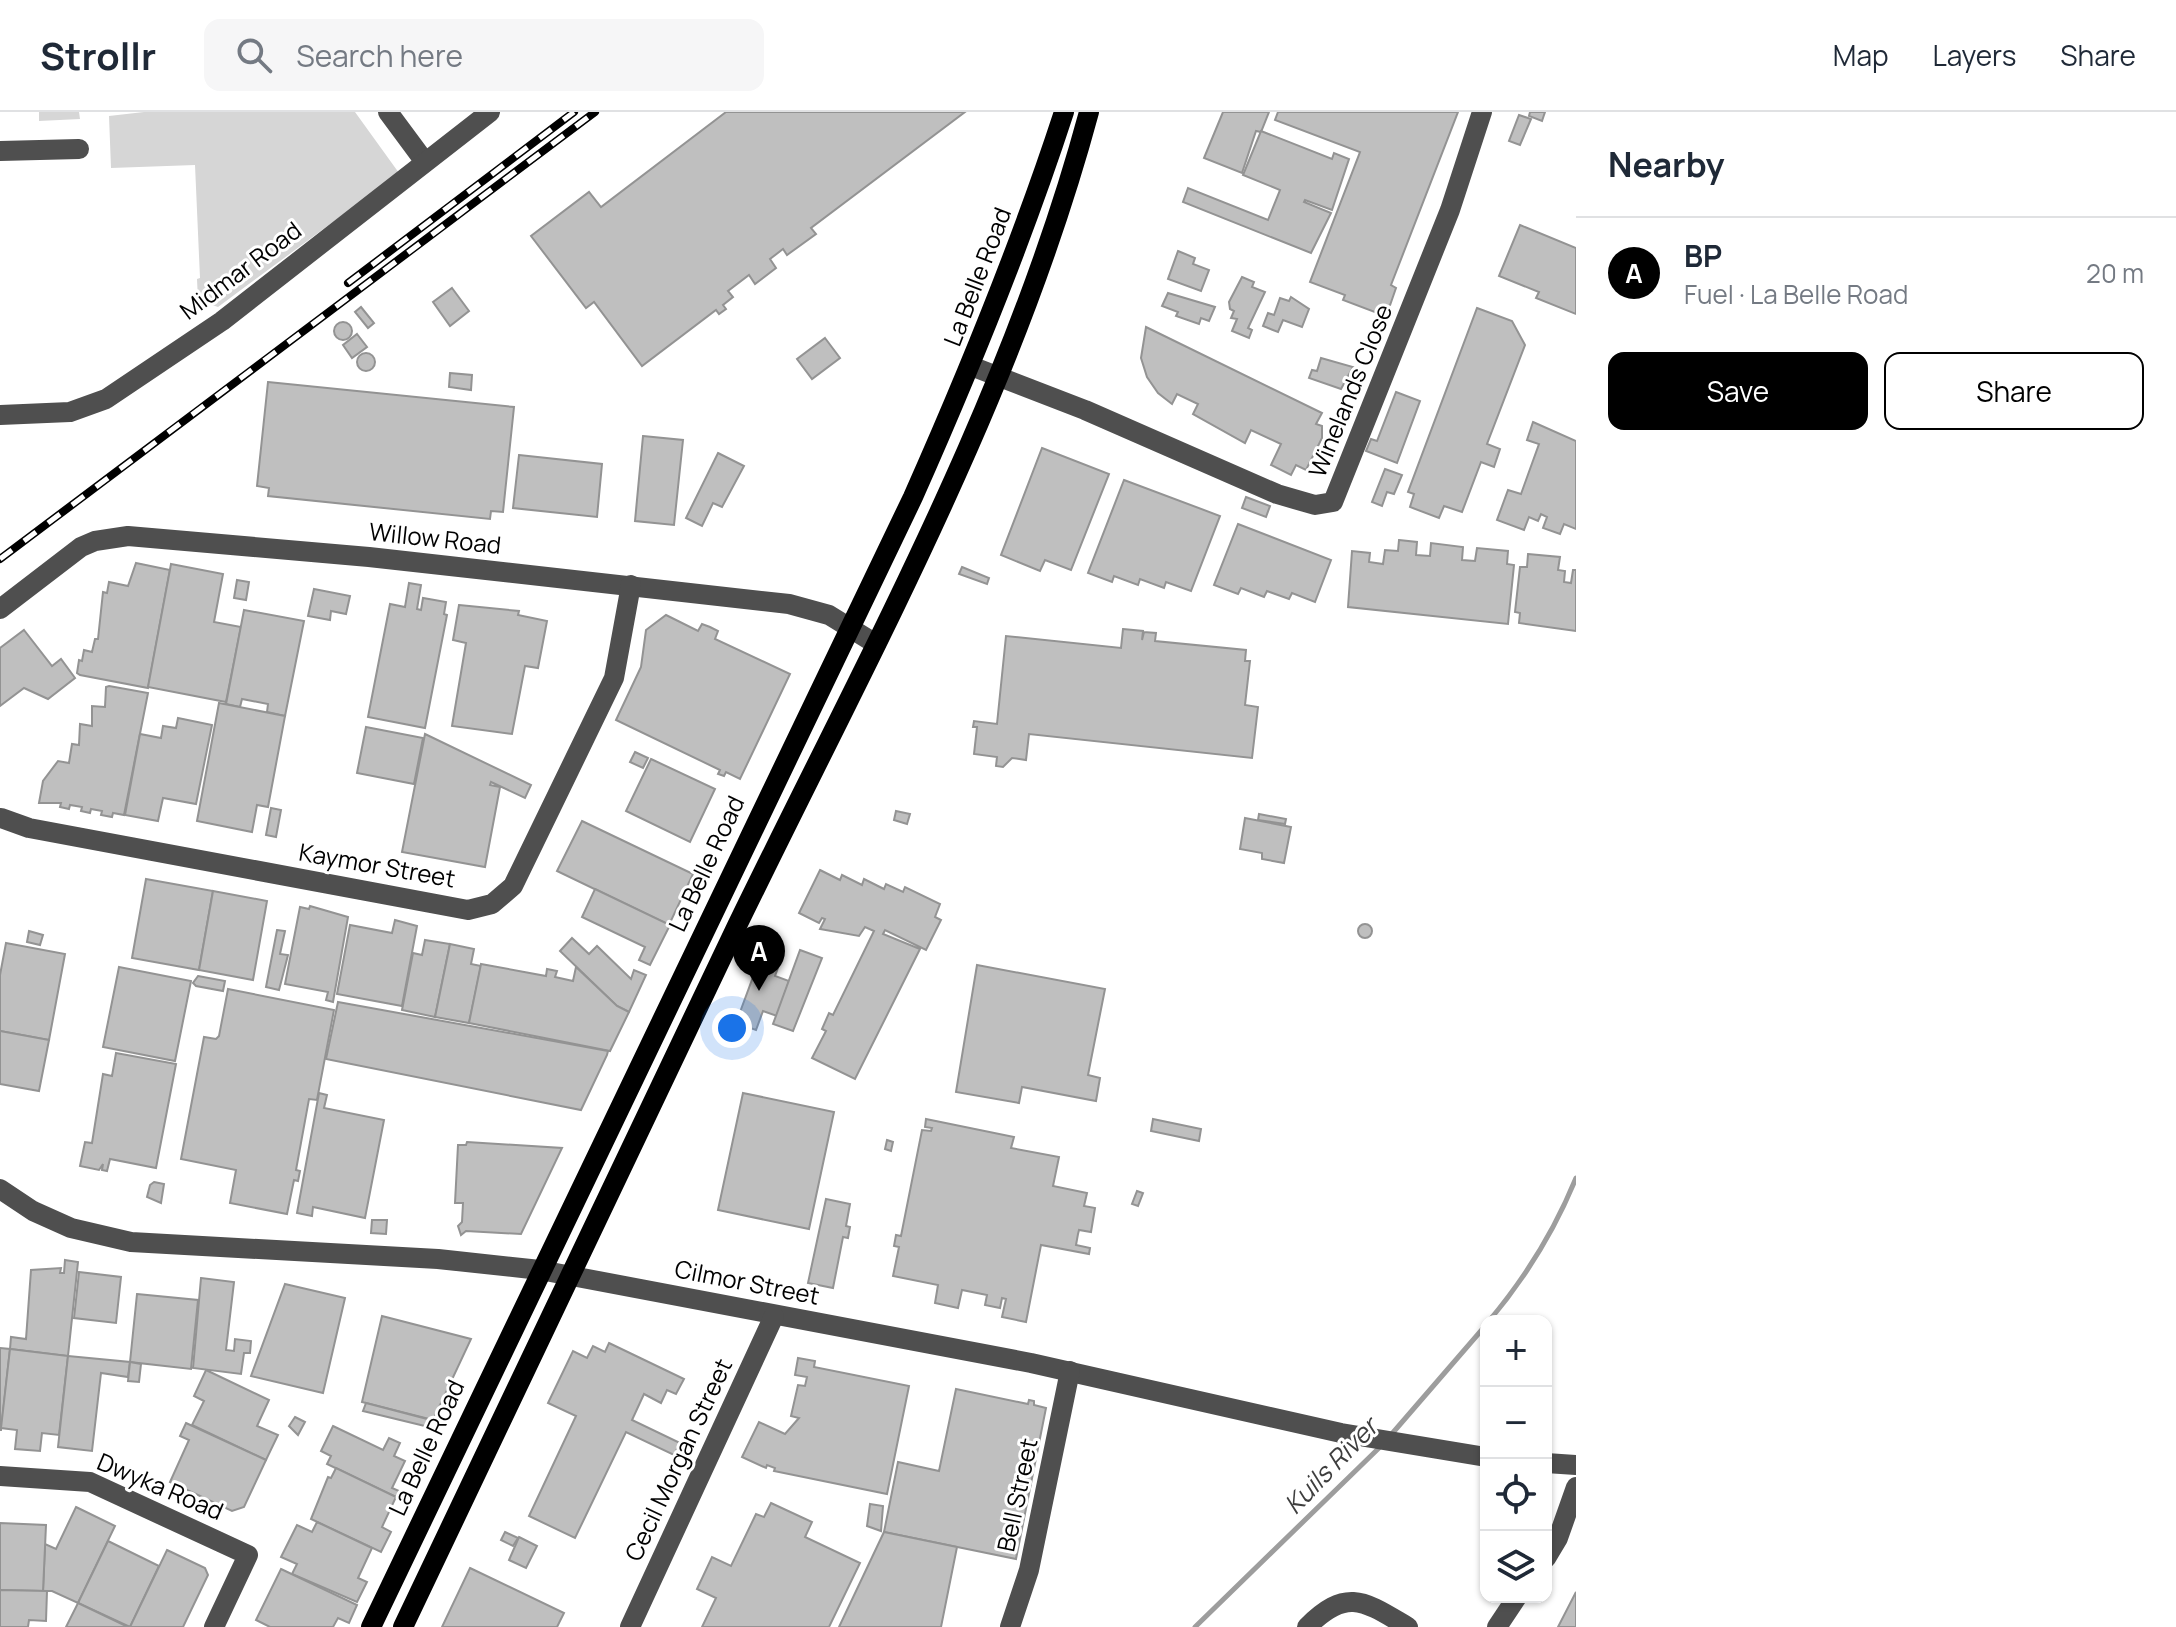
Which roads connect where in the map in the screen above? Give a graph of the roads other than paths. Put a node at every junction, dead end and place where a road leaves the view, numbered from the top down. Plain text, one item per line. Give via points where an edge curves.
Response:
1 (388, 112) edge
2 (490, 112) edge
3 (1064, 112) edge
4 (1089, 112) edge
5 (1482, 112) edge
6 (79, 149) dead end
7 (0, 151) edge
8 (425, 162) junction
9 (971, 366) junction
10 (1001, 377) junction
11 (0, 415) edge
12 (631, 585) junction
13 (0, 609) edge
14 (851, 626) junction
15 (876, 644) junction
16 (0, 819) edge
17 (0, 1189) edge
18 (540, 1270) junction
19 (571, 1277) junction
20 (774, 1316) junction
21 (1070, 1371) junction
22 (1480, 1456) edge
23 (1552, 1463) edge
24 (1576, 1465) edge
25 (0, 1476) edge
26 (1576, 1487) edge
27 (1552, 1548) edge
28 (1513, 1603) edge
29 (214, 1627) edge
30 (371, 1627) edge
31 (403, 1627) edge
32 (630, 1627) edge
33 (1010, 1627) edge
34 (1307, 1627) edge
35 (1408, 1627) edge
36 (1497, 1627) edge

1 - 8 street
2 - 8 street, Midmar Road
3 - 9 main road, La Belle Road
4 - 10 main road
5 - 10 street, Winelands Close via 1450,210 1333,502 1315,505 1277,494
6 - 7 street
8 - 11 street, Midmar Road via 222,321 106,399 70,412
9 - 10 street, Winelands Close
9 - 14 main road, La Belle Road
10 - 15 main road
12 - 13 street, Willow Road via 128,536 81,547
12 - 14 street, Willow Road via 789,604
12 - 16 street, Kaymor Street via 614,678 513,886 482,908 468,910
14 - 15 street, Willow Road
14 - 18 main road, La Belle Road
15 - 19 main road
17 - 18 street, Cilmor Street via 71,1228 131,1242
18 - 19 street, Cilmor Street
18 - 30 main road, La Belle Road
19 - 20 street, Cilmor Street
19 - 31 main road
20 - 21 street, Cilmor Street
20 - 32 street, Cecil Morgan Street
21 - 22 street, Cilmor Street via 1341,1433
21 - 33 street, Bell Street via 1029,1570
23 - 24 street
25 - 29 street, Dwyka Road via 90,1482 248,1555
26 - 27 street
28 - 36 street
34 - 35 street via 1326,1608 1352,1601 1368,1603

